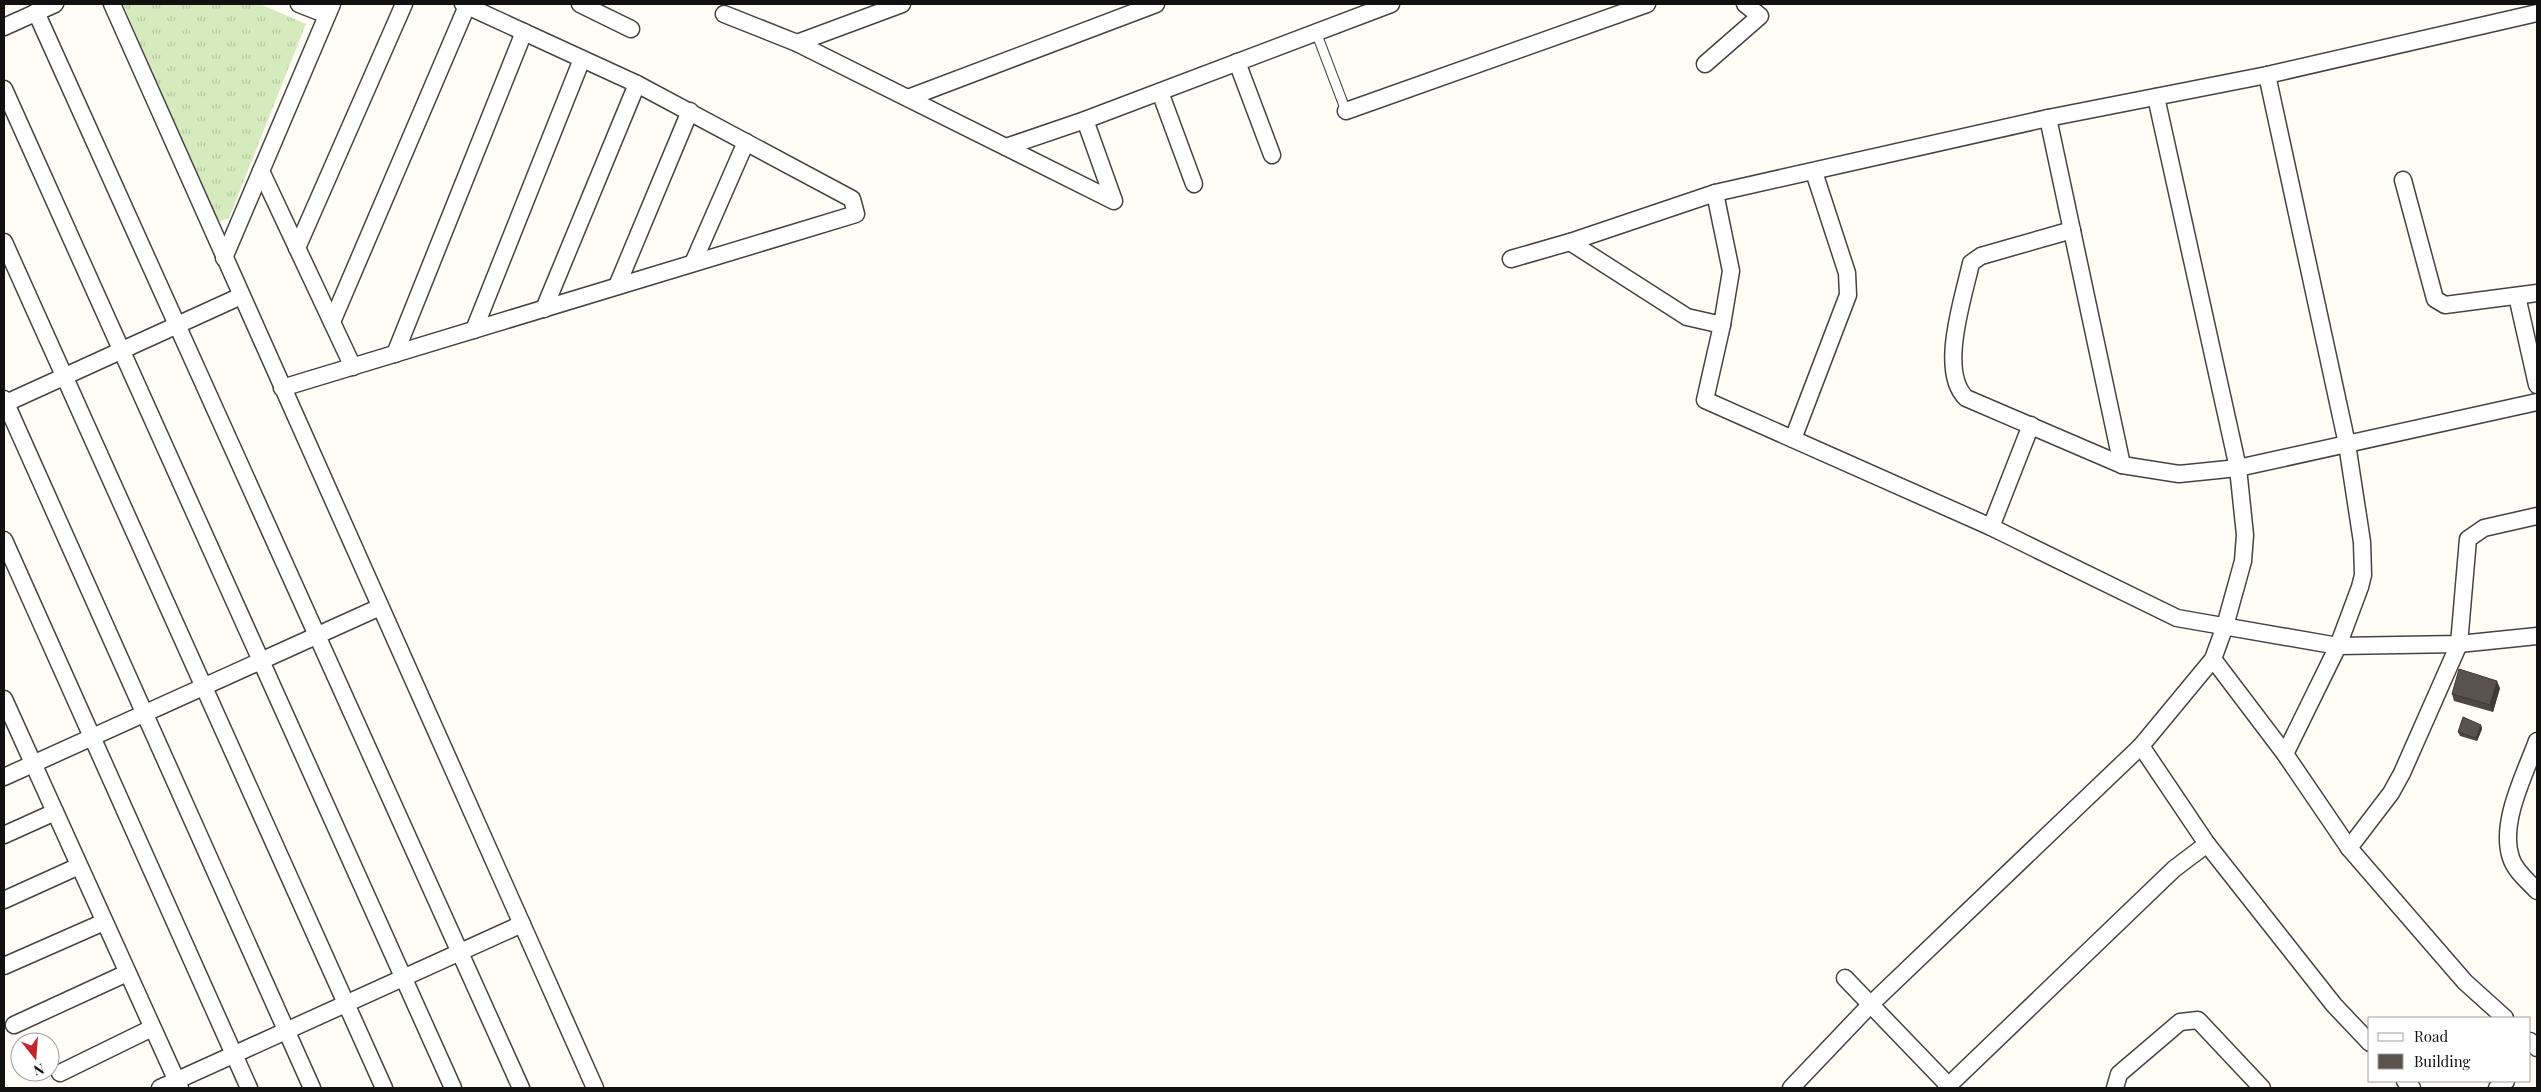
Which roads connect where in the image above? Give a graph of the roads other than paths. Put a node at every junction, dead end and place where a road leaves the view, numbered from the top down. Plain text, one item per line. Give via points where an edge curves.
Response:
1 (55, 4) edge
2 (112, 4) edge
3 (299, 4) edge
4 (404, 4) edge
5 (580, 4) edge
6 (902, 4) edge
7 (1156, 4) edge
8 (1391, 4) edge
9 (1647, 4) edge
10 (1745, 4) edge
11 (465, 5) edge
12 (330, 10) edge
13 (36, 12) junction
14 (724, 14) dead end
15 (2537, 14) edge
16 (4, 27) edge
17 (631, 29) dead end
18 (524, 32) junction
19 (1316, 32) junction
20 (797, 43) junction
21 (582, 59) junction
22 (1237, 62) junction
23 (1705, 64) dead end
24 (2267, 75) junction
25 (637, 84) junction
26 (4, 89) edge
27 (1160, 92) junction
28 (908, 98) junction
29 (2156, 98) junction
30 (1346, 111) joint
31 (690, 112) junction
32 (2048, 118) junction
33 (1085, 120) junction
34 (746, 142) junction
35 (1006, 147) junction
36 (1272, 155) dead end
37 (261, 170) junction
38 (1814, 172) junction
39 (2403, 180) dead end
40 (1194, 184) dead end
41 (1715, 193) junction
42 (2072, 230) junction
43 (4, 242) edge
44 (1570, 242) junction
45 (297, 248) junction
46 (224, 258) junction
47 (1511, 259) dead end
48 (693, 263) junction
49 (617, 286) junction
50 (2537, 293) edge
51 (242, 296) junction
52 (2517, 296) junction
53 (544, 309) junction
54 (332, 322) junction
55 (177, 325) junction
56 (1722, 325) junction
57 (474, 330) junction
58 (121, 350) junction
59 (395, 354) junction
60 (353, 367) junction
61 (64, 376) junction
62 (2537, 385) edge
63 (282, 388) junction
64 (4, 402) edge
65 (2537, 402) edge
66 (2031, 425) junction
67 (1793, 439) junction
68 (2347, 444) junction
69 (2122, 465) junction
70 (2238, 468) junction
71 (2537, 516) edge
72 (1991, 527) junction
73 (4, 540) edge
74 (380, 607) junction
75 (2226, 626) junction
76 (317, 636) junction
77 (2537, 636) edge
78 (2459, 644) junction
79 (2338, 646) junction
80 (2213, 659) junction
81 (261, 661) junction
82 (203, 687) junction
83 (5, 706) edge
84 (144, 714) junction
85 (92, 737) junction
86 (2537, 741) edge
87 (2141, 746) junction
88 (2285, 754) junction
89 (33, 764) junction
90 (4, 777) edge
91 (55, 812) junction
92 (4, 835) edge
93 (2207, 844) junction
94 (2349, 848) junction
95 (79, 866) junction
96 (2537, 891) edge
97 (4, 900) edge
98 (104, 922) junction
99 (522, 924) junction
100 (460, 952) junction
101 (4, 966) edge
102 (128, 973) junction
103 (403, 978) junction
104 (1845, 978) dead end
105 (346, 1004) junction
106 (1870, 1005) junction
107 (2504, 1017) edge
108 (14, 1025) dead end
109 (152, 1028) junction
110 (286, 1030) junction
111 (2368, 1041) edge
112 (234, 1054) junction
113 (60, 1073) dead end
114 (178, 1084) edge
115 (1949, 1087) edge
116 (160, 1088) edge
117 (249, 1088) edge
118 (312, 1088) edge
119 (384, 1088) edge
120 (453, 1088) edge
121 (521, 1088) edge
122 (595, 1088) edge
123 (1791, 1088) edge
124 (2115, 1088) edge
125 (2262, 1088) edge

1 - 13 street
2 - 46 street
3 - 12 street
4 - 45 street
5 - 17 street
6 - 20 street
7 - 28 street
8 - 19 street
9 - 30 street
10 - 23 street via 1760,16
11 - 18 street
11 - 54 street
12 - 37 street
13 - 16 street
13 - 55 street
14 - 20 street
15 - 24 street
18 - 21 street
18 - 59 street
19 - 22 street
19 - 30 lane
20 - 28 street
21 - 25 street
21 - 57 street
22 - 27 street
22 - 36 street
24 - 29 street
24 - 68 street
25 - 31 street
25 - 53 street
26 - 58 street
27 - 33 street
27 - 40 street
28 - 35 street
29 - 32 street
29 - 70 street
31 - 34 street
31 - 49 street
32 - 38 street
32 - 42 street
33 - 35 street
33 - 35 street via 1114,201
34 - 48 street
34 - 48 street via 852,199 856,214
37 - 45 street
37 - 46 street
38 - 41 street
38 - 67 street via 1847,272 1848,295
39 - 52 street via 2435,299 2444,305
41 - 44 street
41 - 56 street via 1731,271
42 - 66 street via 1981,256 1971,263 1955,336 1953,347 1959,392 1966,398
42 - 69 street
43 - 61 street
44 - 47 street
44 - 56 street via 1687,317
45 - 54 street
46 - 51 street
48 - 49 street
49 - 53 street
50 - 52 street
51 - 55 street
51 - 63 street
52 - 62 street
53 - 57 street
54 - 60 street
55 - 58 street
55 - 76 street
56 - 67 street via 1705,400
57 - 59 street
58 - 61 street
58 - 81 street
59 - 60 street
60 - 63 street
61 - 64 street
61 - 82 street
63 - 74 street
64 - 84 street
65 - 68 street
66 - 69 street
66 - 72 street
67 - 72 street
68 - 70 street
68 - 79 street via 2361,529 2363,574
69 - 70 street via 2179,474
70 - 75 street via 2243,561
71 - 78 street via 2484,528 2468,539
72 - 75 street via 2177,618
73 - 85 street
74 - 76 street
74 - 99 street
75 - 79 street
75 - 80 street
76 - 81 street
76 - 100 street
77 - 78 street
78 - 79 street
78 - 94 street via 2402,773
79 - 88 street
80 - 87 street
80 - 88 street
81 - 82 street
81 - 103 street
82 - 84 street
82 - 105 street
83 - 89 street
84 - 85 street
84 - 110 street
85 - 89 street
85 - 112 street
86 - 96 street via 2509,820 2507,843 2520,874
87 - 93 street
87 - 106 street
88 - 94 street
89 - 90 street
89 - 91 street
91 - 92 street
91 - 95 street
93 - 111 street via 2334,1005
93 - 115 street via 2174,869
94 - 107 street via 2465,982
95 - 97 street
95 - 98 street
98 - 101 street
98 - 102 street
99 - 100 street
99 - 122 street
100 - 103 street
100 - 121 street
102 - 108 street
102 - 109 street
103 - 105 street
103 - 120 street
104 - 106 street
105 - 110 street
105 - 119 street
106 - 115 street
106 - 123 street
109 - 113 street
109 - 114 street
110 - 112 street
110 - 118 street
112 - 114 street
112 - 117 street
114 - 116 street
124 - 125 street via 2119,1074 2180,1022 2190,1019 2198,1020

